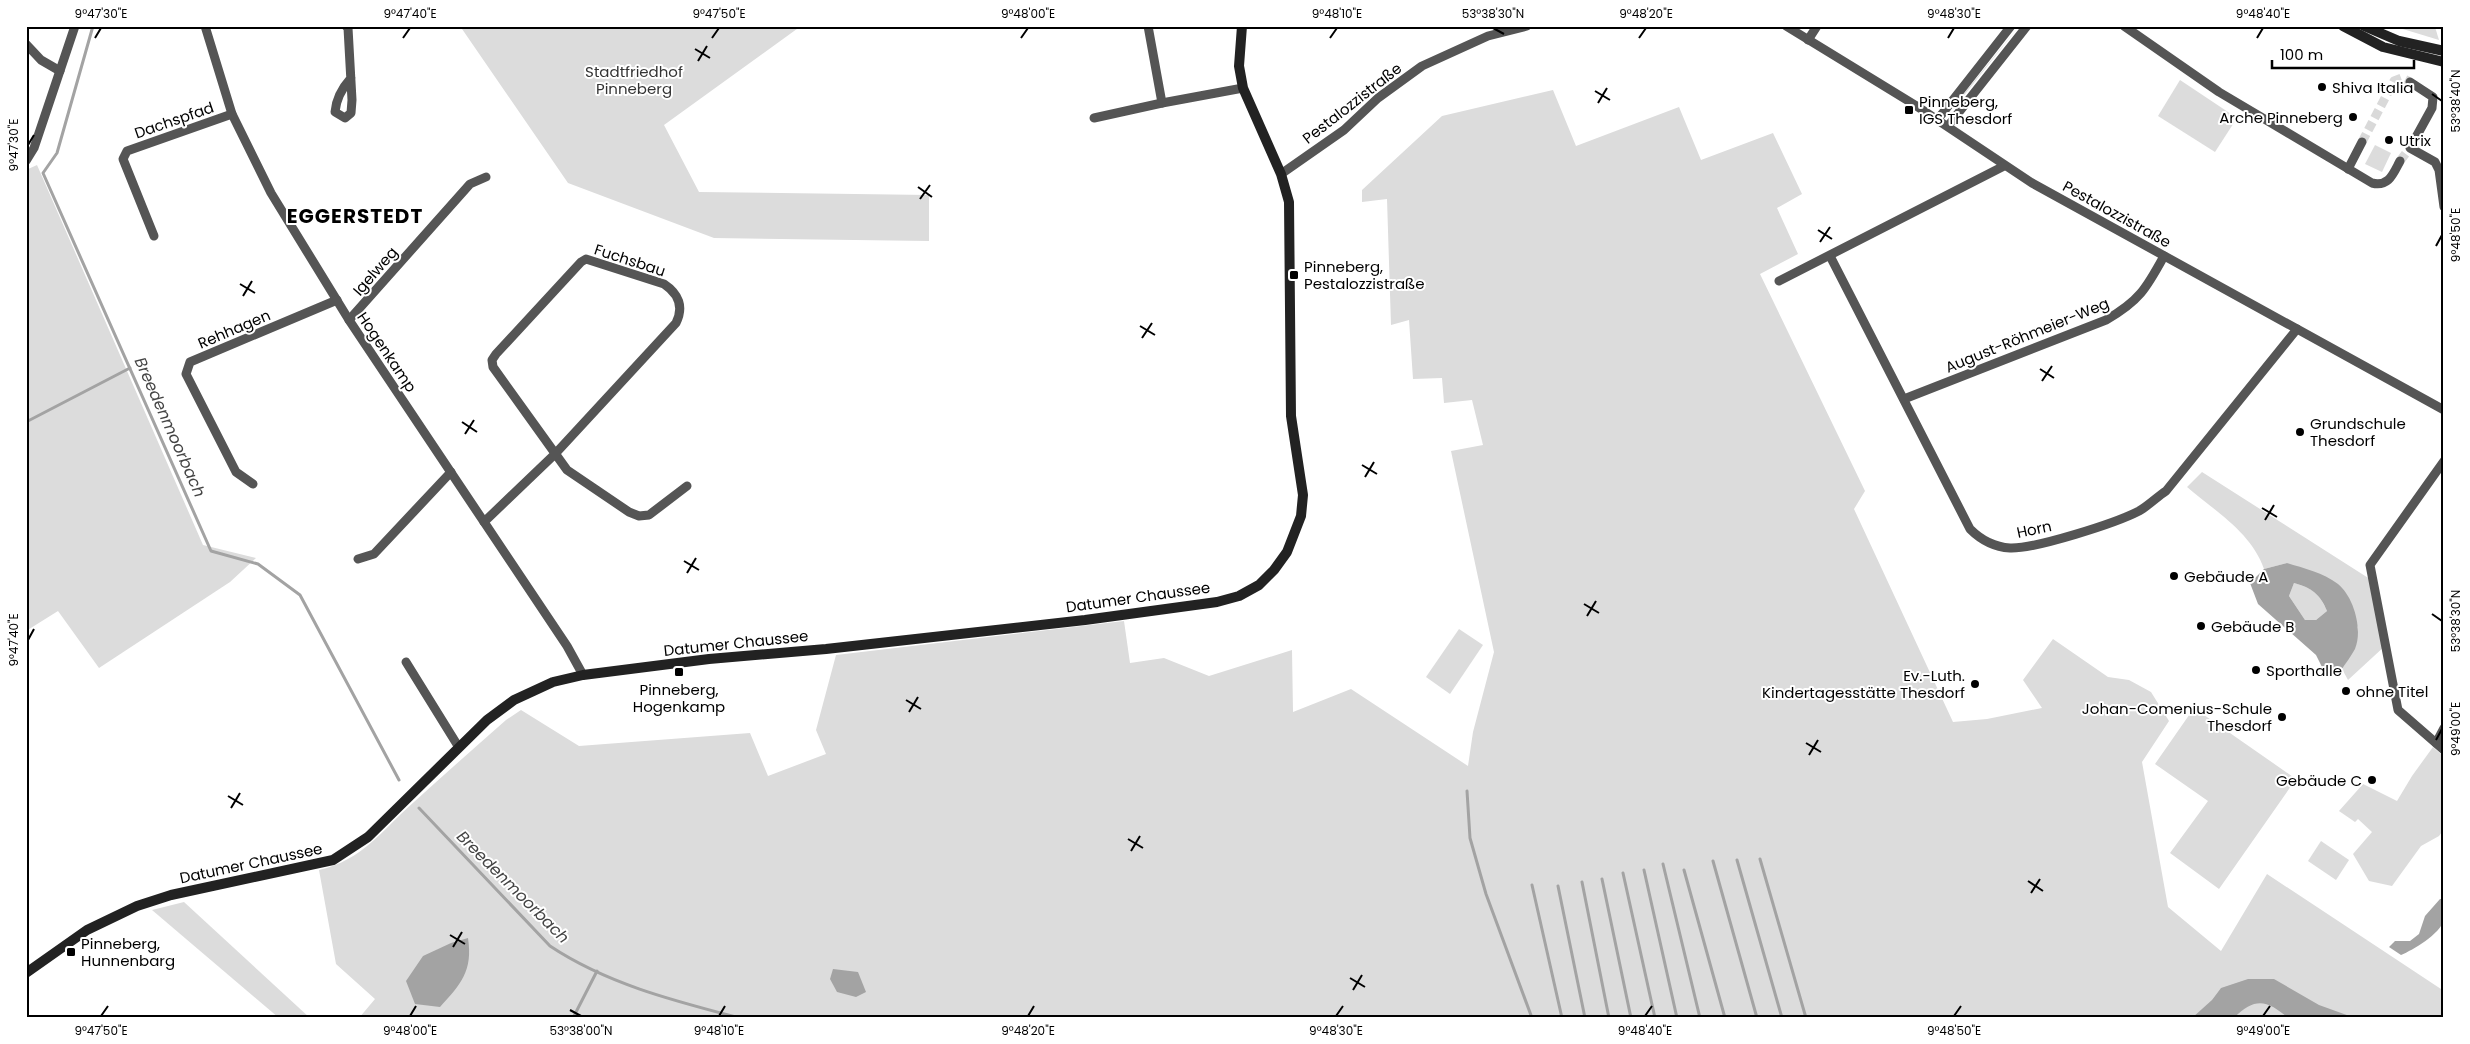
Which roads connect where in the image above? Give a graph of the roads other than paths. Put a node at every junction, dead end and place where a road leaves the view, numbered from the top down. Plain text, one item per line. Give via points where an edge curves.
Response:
1 (75, 26) edge
2 (204, 26) edge
3 (346, 26) edge
4 (1148, 26) edge
5 (1242, 26) edge
6 (1527, 26) edge
7 (1786, 26) edge
8 (1817, 26) edge
9 (2011, 26) edge
10 (2027, 26) edge
11 (2124, 26) edge
12 (2343, 26) edge
13 (2364, 26) edge
14 (1808, 40) junction
15 (26, 44) edge
16 (2439, 56) edge
17 (60, 71) junction
18 (351, 78) dead end
19 (2410, 82) dead end
20 (1243, 88) junction
21 (1162, 103) junction
22 (232, 114) junction
23 (1094, 118) dead end
24 (1938, 119) junction
25 (1948, 126) junction
26 (2362, 142) tunnel mouth
27 (26, 161) edge
28 (2400, 161) tunnel mouth
29 (2004, 166) junction
30 (2348, 169) junction
31 (1280, 174) junction
32 (486, 177) dead end
33 (2444, 208) edge
34 (154, 236) dead end
35 (1830, 256) junction
36 (2164, 256) junction
37 (1779, 281) dead end
38 (336, 300) junction
39 (350, 320) junction
40 (2297, 329) junction
41 (1904, 399) junction
42 (2444, 410) edge
43 (555, 454) junction
44 (2444, 461) edge
45 (450, 472) junction
46 (253, 484) dead end
47 (687, 486) dead end
48 (484, 522) junction
49 (358, 559) dead end
50 (406, 662) dead end
51 (583, 675) junction
52 (2444, 728) edge
53 (2436, 743) junction
54 (458, 746) junction
55 (2444, 750) edge
56 (26, 973) edge

1 - 17 street
2 - 22 street, Hogenkamp
3 - 18 street
4 - 21 street
5 - 20 street, Datumer Chaussee via 1239,66
6 - 31 street, Pestalozzistraße via 1488,36 1422,66 1378,98 1344,130
7 - 14 street, Pestalozzistraße
8 - 14 street
9 - 24 street
10 - 25 street
11 - 30 street via 2226,96
12 - 16 street via 2383,47
13 - 16 street
14 - 24 street, Pestalozzistraße
15 - 17 street via 41,60
17 - 27 street via 34,148
19 - 33 street via 2430,94 2433,102 2410,148 2435,162
20 - 21 street
20 - 31 street, Datumer Chaussee
21 - 23 street
22 - 34 street, Dachspfad via 127,151 123,159
22 - 38 street, Hogenkamp via 271,193
24 - 25 street, Pestalozzistraße
25 - 29 street, Pestalozzistraße
26 - 30 street
28 - 30 street via 2390,179 2381,185
29 - 35 street
29 - 36 street, Pestalozzistraße
31 - 51 street, Datumer Chaussee via 1288,202 1290,416 1303,495 1302,516 1287,552 1259,585 1239,596 1217,602 1085,620
32 - 39 street, Igelweg via 470,184
35 - 37 street
35 - 41 street, Horn
36 - 40 street, Pestalozzistraße
36 - 41 street, August-Röhmeier-Weg via 2145,290 2129,307 2106,320
38 - 39 street, Hogenkamp
38 - 46 street, Rehhagen via 190,362 186,374 236,472
39 - 45 street, Hogenkamp
40 - 41 street, Horn via 2166,491 2124,518 2024,546 1994,545 1980,539 1970,529
40 - 42 street, Pestalozzistraße
43 - 43 street, Fuchsbau via 676,323 681,314 674,290 586,259 496,354 492,360 493,367
43 - 47 street, Fuchsbau via 567,470 639,516 658,510
43 - 48 street, Fuchsbau
44 - 53 street via 2370,565 2398,710
45 - 48 street, Hogenkamp
45 - 49 street via 374,554
48 - 51 street, Hogenkamp via 568,646
50 - 54 street
51 - 54 street, Datumer Chaussee via 553,682 514,700
52 - 53 street
53 - 55 street
54 - 56 street, Datumer Chaussee via 368,837 333,860 171,895 137,906 87,930

